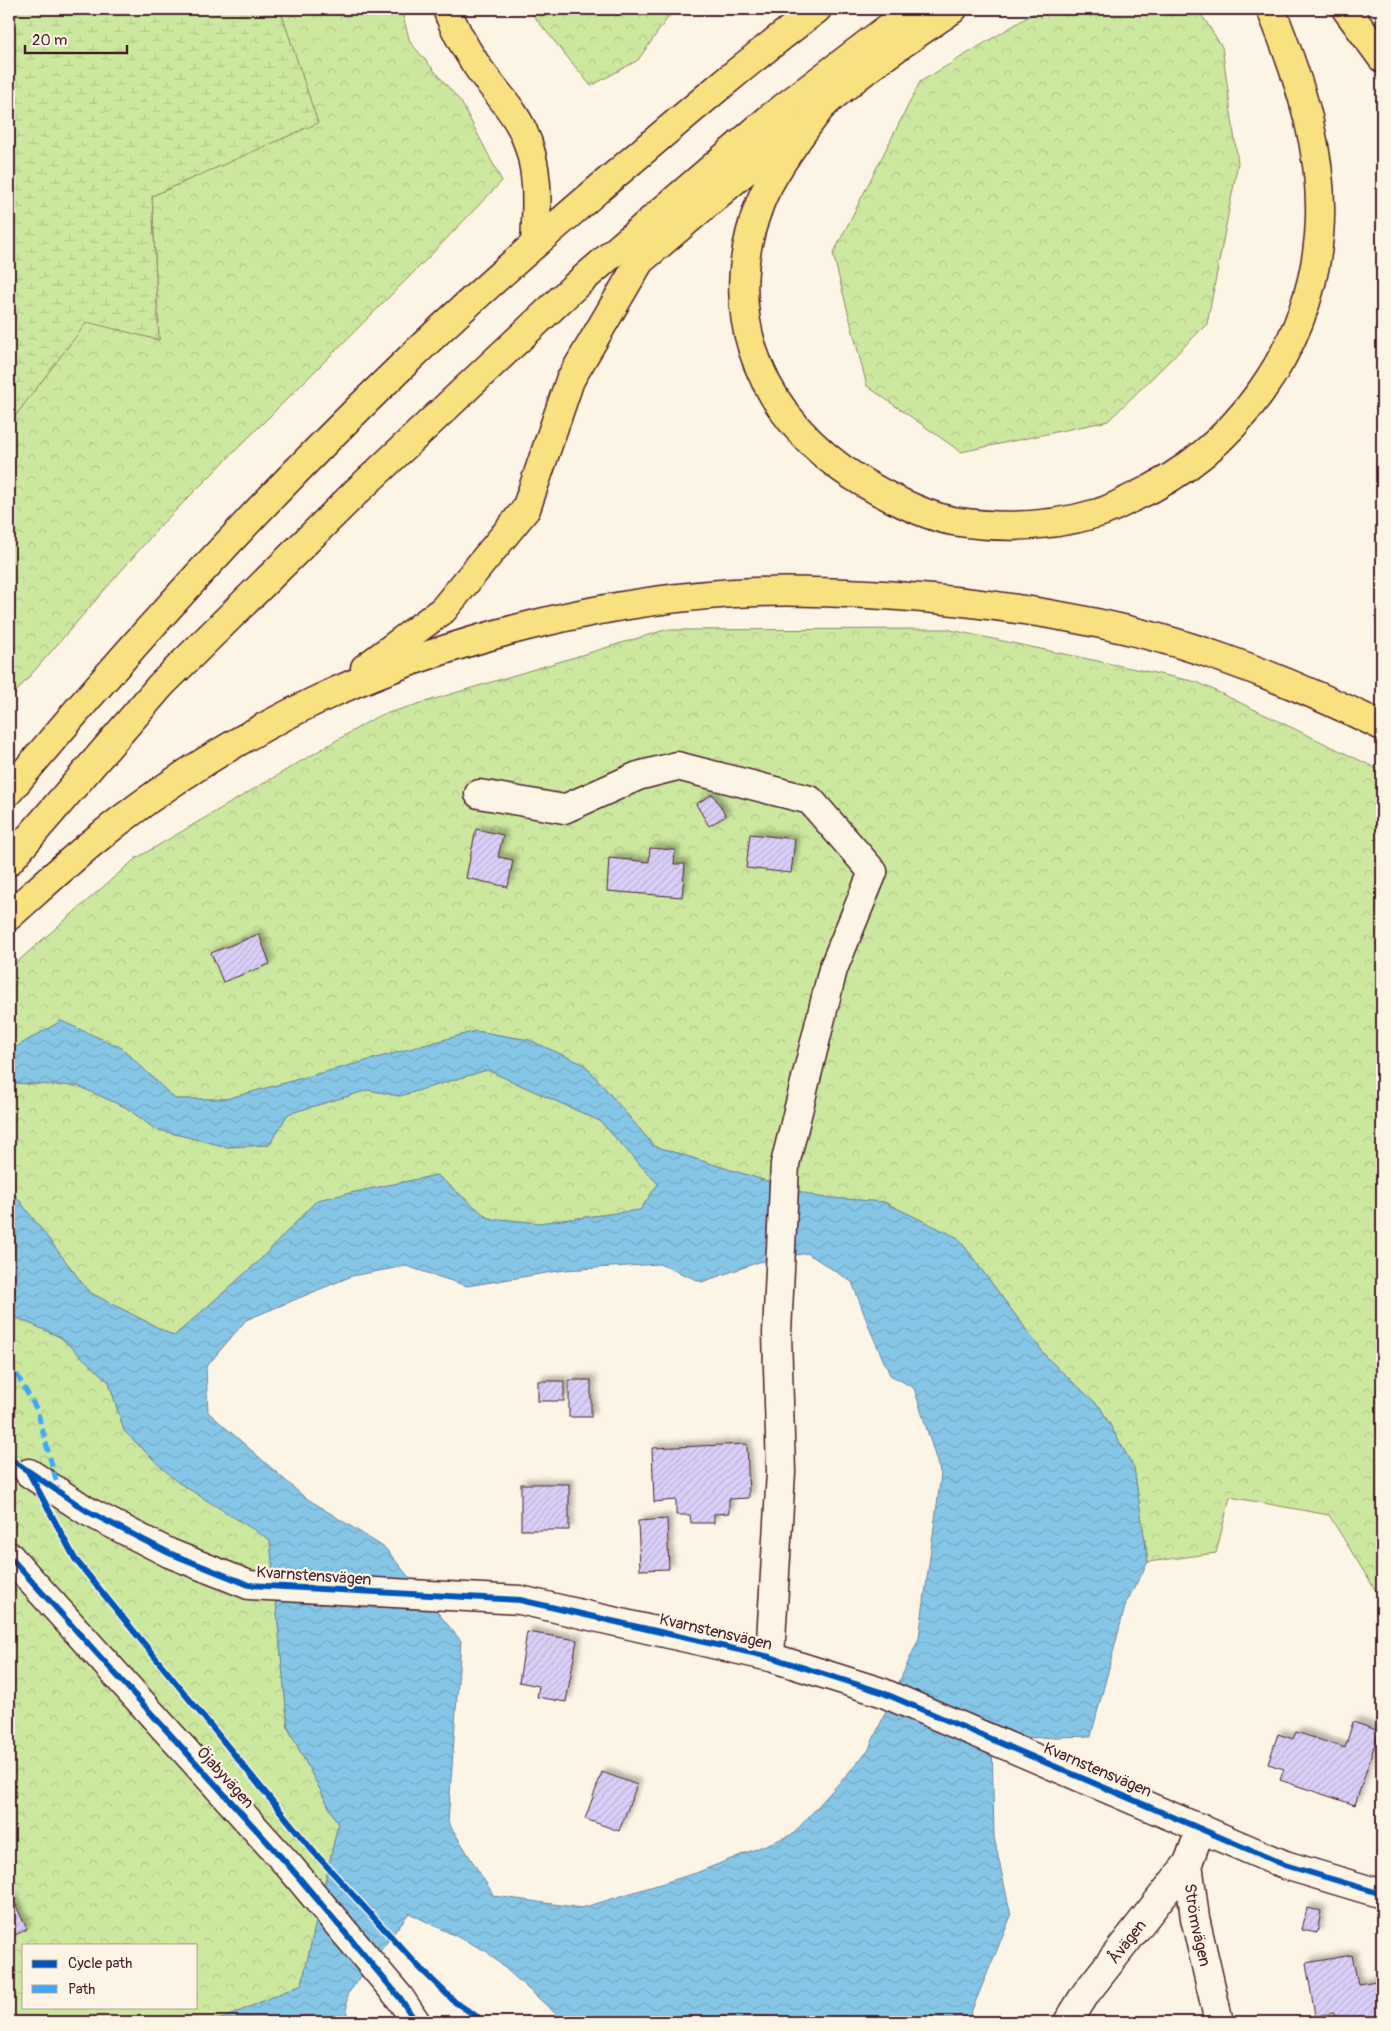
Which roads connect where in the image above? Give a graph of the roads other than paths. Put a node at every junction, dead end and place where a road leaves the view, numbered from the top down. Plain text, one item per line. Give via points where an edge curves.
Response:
1 (447, 9) edge
2 (817, 9) edge
3 (913, 9) edge
4 (953, 9) edge
5 (1271, 9) edge
6 (1346, 9) edge
7 (1382, 58) edge
8 (821, 107) junction
9 (535, 244) junction
10 (330, 694) junction
11 (1382, 726) edge
12 (9, 791) edge
13 (479, 794) dead end
14 (9, 861) edge
15 (9, 916) edge
16 (29, 1474) dead end
17 (9, 1556) edge
18 (770, 1656) junction
19 (1201, 1828) junction
20 (1188, 1863) junction
21 (1382, 1894) edge
22 (400, 1998) junction
23 (416, 2022) edge
24 (433, 2022) edge
25 (1068, 2022) edge
26 (1219, 2022) edge

1 - 9 main road via 477,66 523,131 533,160 537,194
2 - 9 main road via 766,47
3 - 14 main road via 770,118 575,286 354,494 161,685
4 - 8 main road via 861,73
5 - 8 main road via 1294,67 1310,125 1319,180 1319,234 1313,280 1292,339 1264,390 1230,429 1192,464 1148,491 1101,512 1050,524 1000,527 949,520 901,502 857,480 818,450 789,421 762,374 745,328 742,285 747,243 761,200
6 - 7 main road
8 - 10 main road via 640,261 570,380 526,509 443,610
9 - 12 main road via 405,363 260,509 145,633
10 - 11 main road via 408,662 574,615 754,592 842,592 1033,610 1122,630 1222,658 1290,684
10 - 15 main road via 261,730 171,784 94,841
13 - 18 street via 564,809 638,776 677,766 810,800 874,872 833,969 785,1164 777,1333 781,1472
16 - 18 street, Kvarnstensvägen via 87,1511 169,1553 249,1585 520,1600
17 - 22 street, Öjabyvägen via 290,1867
18 - 19 street, Kvarnstensvägen via 881,1692
19 - 20 street, Strömvägen
19 - 21 street, Kvarnstensvägen via 1285,1865
20 - 25 street, Åvägen via 1086,1993
20 - 26 street, Strömvägen via 1195,1918
22 - 23 street, Öjabyvägen
22 - 24 street, Öjabyvägen

